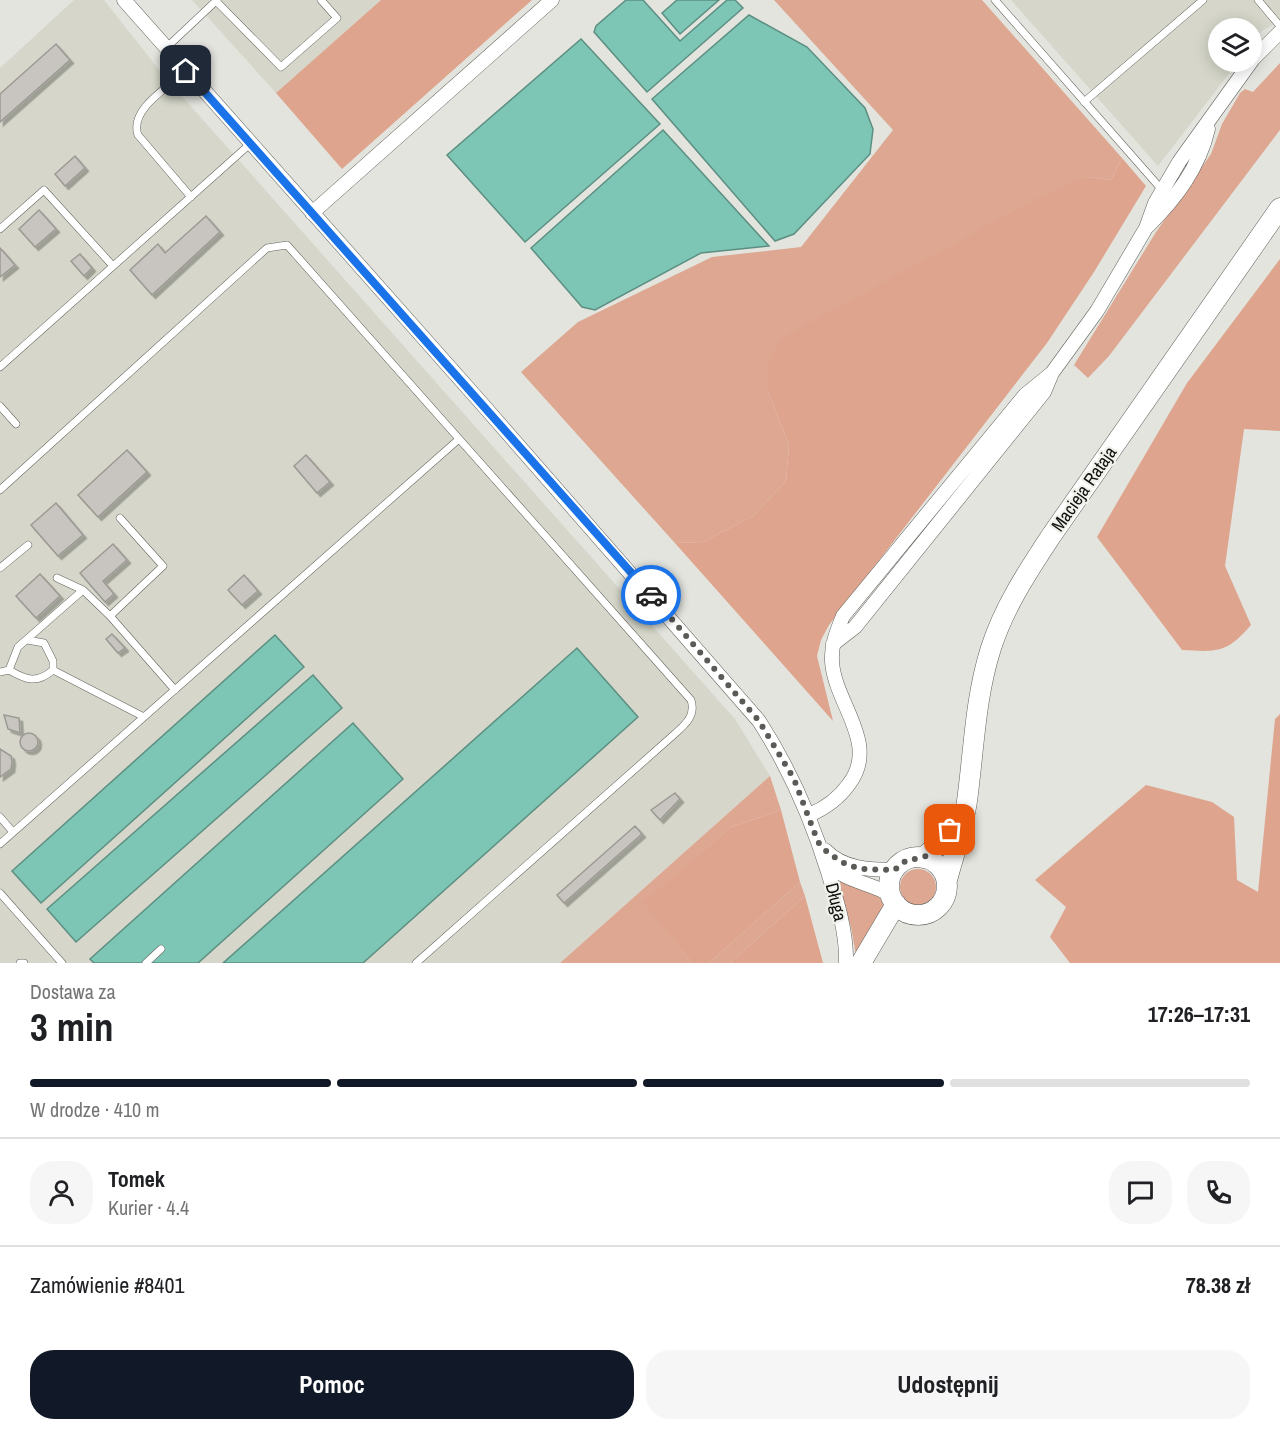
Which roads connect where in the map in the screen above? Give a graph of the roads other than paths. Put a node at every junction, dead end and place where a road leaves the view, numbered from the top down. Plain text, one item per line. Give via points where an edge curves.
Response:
1 (124, 0) edge
2 (217, 0) edge
3 (321, 0) edge
4 (552, 0) edge
5 (995, 0) edge
6 (1203, 0) edge
7 (1258, 0) edge
8 (1280, 26) edge
9 (1280, 32) edge
10 (166, 48) junction
11 (186, 71) junction
12 (1084, 102) junction
13 (1209, 124) junction
14 (250, 144) junction
15 (1162, 191) junction
16 (191, 197) junction
17 (1173, 201) junction
18 (1280, 208) edge
19 (312, 213) junction
20 (1146, 228) junction
21 (0, 229) edge
22 (113, 266) junction
23 (0, 368) edge
24 (0, 406) edge
25 (16, 424) dead end
26 (459, 439) junction
27 (0, 490) edge
28 (120, 518) dead end
29 (28, 544) dead end
30 (0, 568) edge
31 (57, 578) dead end
32 (83, 590) junction
33 (110, 616) junction
34 (27, 640) junction
35 (9, 670) junction
36 (53, 670) junction
37 (0, 672) edge
38 (175, 690) junction
39 (144, 717) junction
40 (966, 804) junction
41 (809, 815) junction
42 (0, 817) edge
43 (14, 832) junction
44 (818, 842) junction
45 (0, 844) edge
46 (923, 858) junction
47 (895, 870) junction
48 (947, 880) junction
49 (0, 893) edge
50 (899, 904) junction
51 (160, 949) dead end
52 (62, 963) edge
53 (146, 963) edge
54 (416, 963) edge
55 (846, 963) edge
56 (861, 963) edge
57 (870, 963) edge

1 - 10 street, Długa
2 - 3 lane via 281,67 337,18
2 - 10 lane
4 - 19 street
5 - 12 lane
6 - 12 lane
7 - 8 lane
9 - 13 street via 1253,59
10 - 11 street, Długa
11 - 14 street, Długa
11 - 16 lane via 141,111 135,123 138,135
12 - 15 lane
13 - 15 street
13 - 17 street via 1203,153
14 - 16 lane
14 - 19 street, Długa
15 - 17 lane
15 - 20 street
16 - 22 lane
17 - 20 street
18 - 40 main road, Macieja Rataja via 1023,578 991,648 981,687
19 - 41 street, Długa via 736,693 775,746
20 - 41 street via 1097,311 1052,373 1025,395 843,616 831,663 860,743 860,759 855,777 844,791
21 - 22 lane via 44,190
22 - 23 lane
24 - 25 lane
26 - 27 lane via 286,244 267,248
26 - 38 lane
26 - 54 lane via 691,700 694,708 690,720
28 - 33 lane via 163,566
29 - 30 lane
31 - 32 lane
32 - 33 lane
32 - 34 lane
33 - 38 lane
34 - 35 lane via 18,647
34 - 36 lane via 44,643
35 - 36 lane via 34,680 45,678
35 - 37 lane
36 - 39 lane
38 - 39 lane
39 - 43 lane
40 - 46 main road, Macieja Rataja via 943,840
40 - 48 main road, Macieja Rataja
41 - 44 street, Długa
42 - 43 lane
43 - 45 lane
44 - 47 street, Długa via 847,865
44 - 50 street, Długa via 834,869
44 - 55 street, Długa via 841,920
46 - 47 main road via 907,860
46 - 48 main road via 939,865
47 - 50 main road via 890,882
48 - 50 main road via 939,907 931,913
49 - 52 lane
50 - 56 main road
50 - 57 main road
51 - 53 lane

